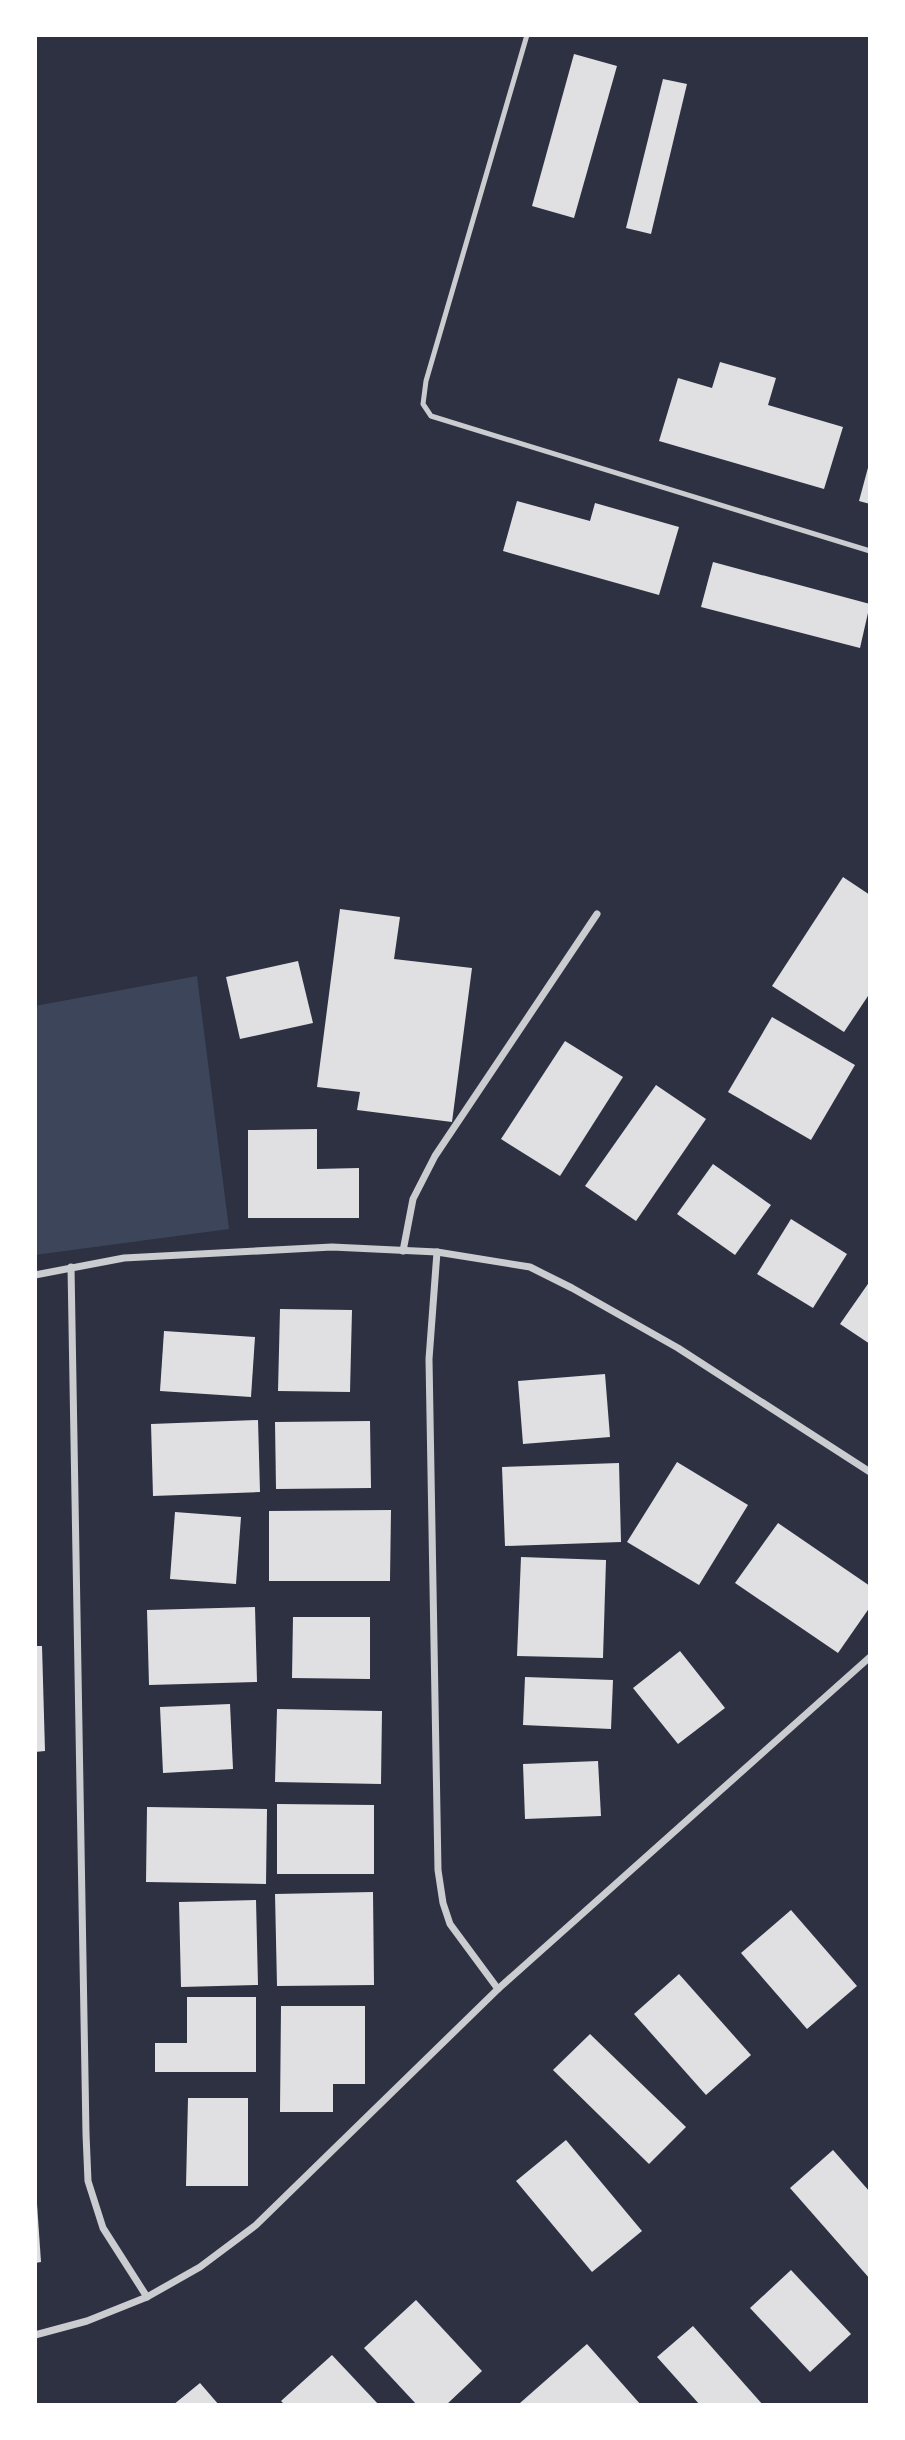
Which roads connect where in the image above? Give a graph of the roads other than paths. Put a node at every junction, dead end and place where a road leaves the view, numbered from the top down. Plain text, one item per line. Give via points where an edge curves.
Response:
1 (527, 35) edge
2 (870, 551) edge
3 (597, 914) dead end
4 (403, 1251) junction
5 (437, 1252) junction
6 (71, 1268) junction
7 (35, 1275) edge
8 (870, 1472) edge
9 (870, 1657) edge
10 (498, 1989) junction
11 (147, 2297) junction
12 (35, 2335) edge

1 - 2 lane via 426,381 424,404 431,416
3 - 4 street via 435,1156 413,1199
4 - 5 street
4 - 6 street via 332,1247 180,1254
5 - 8 street via 530,1267 572,1288 678,1348
5 - 10 street via 429,1359 438,1870 450,1924
6 - 7 street
6 - 11 street via 88,2181 103,2228
9 - 10 street
10 - 11 street via 256,2225 200,2267
11 - 12 street via 88,2321

